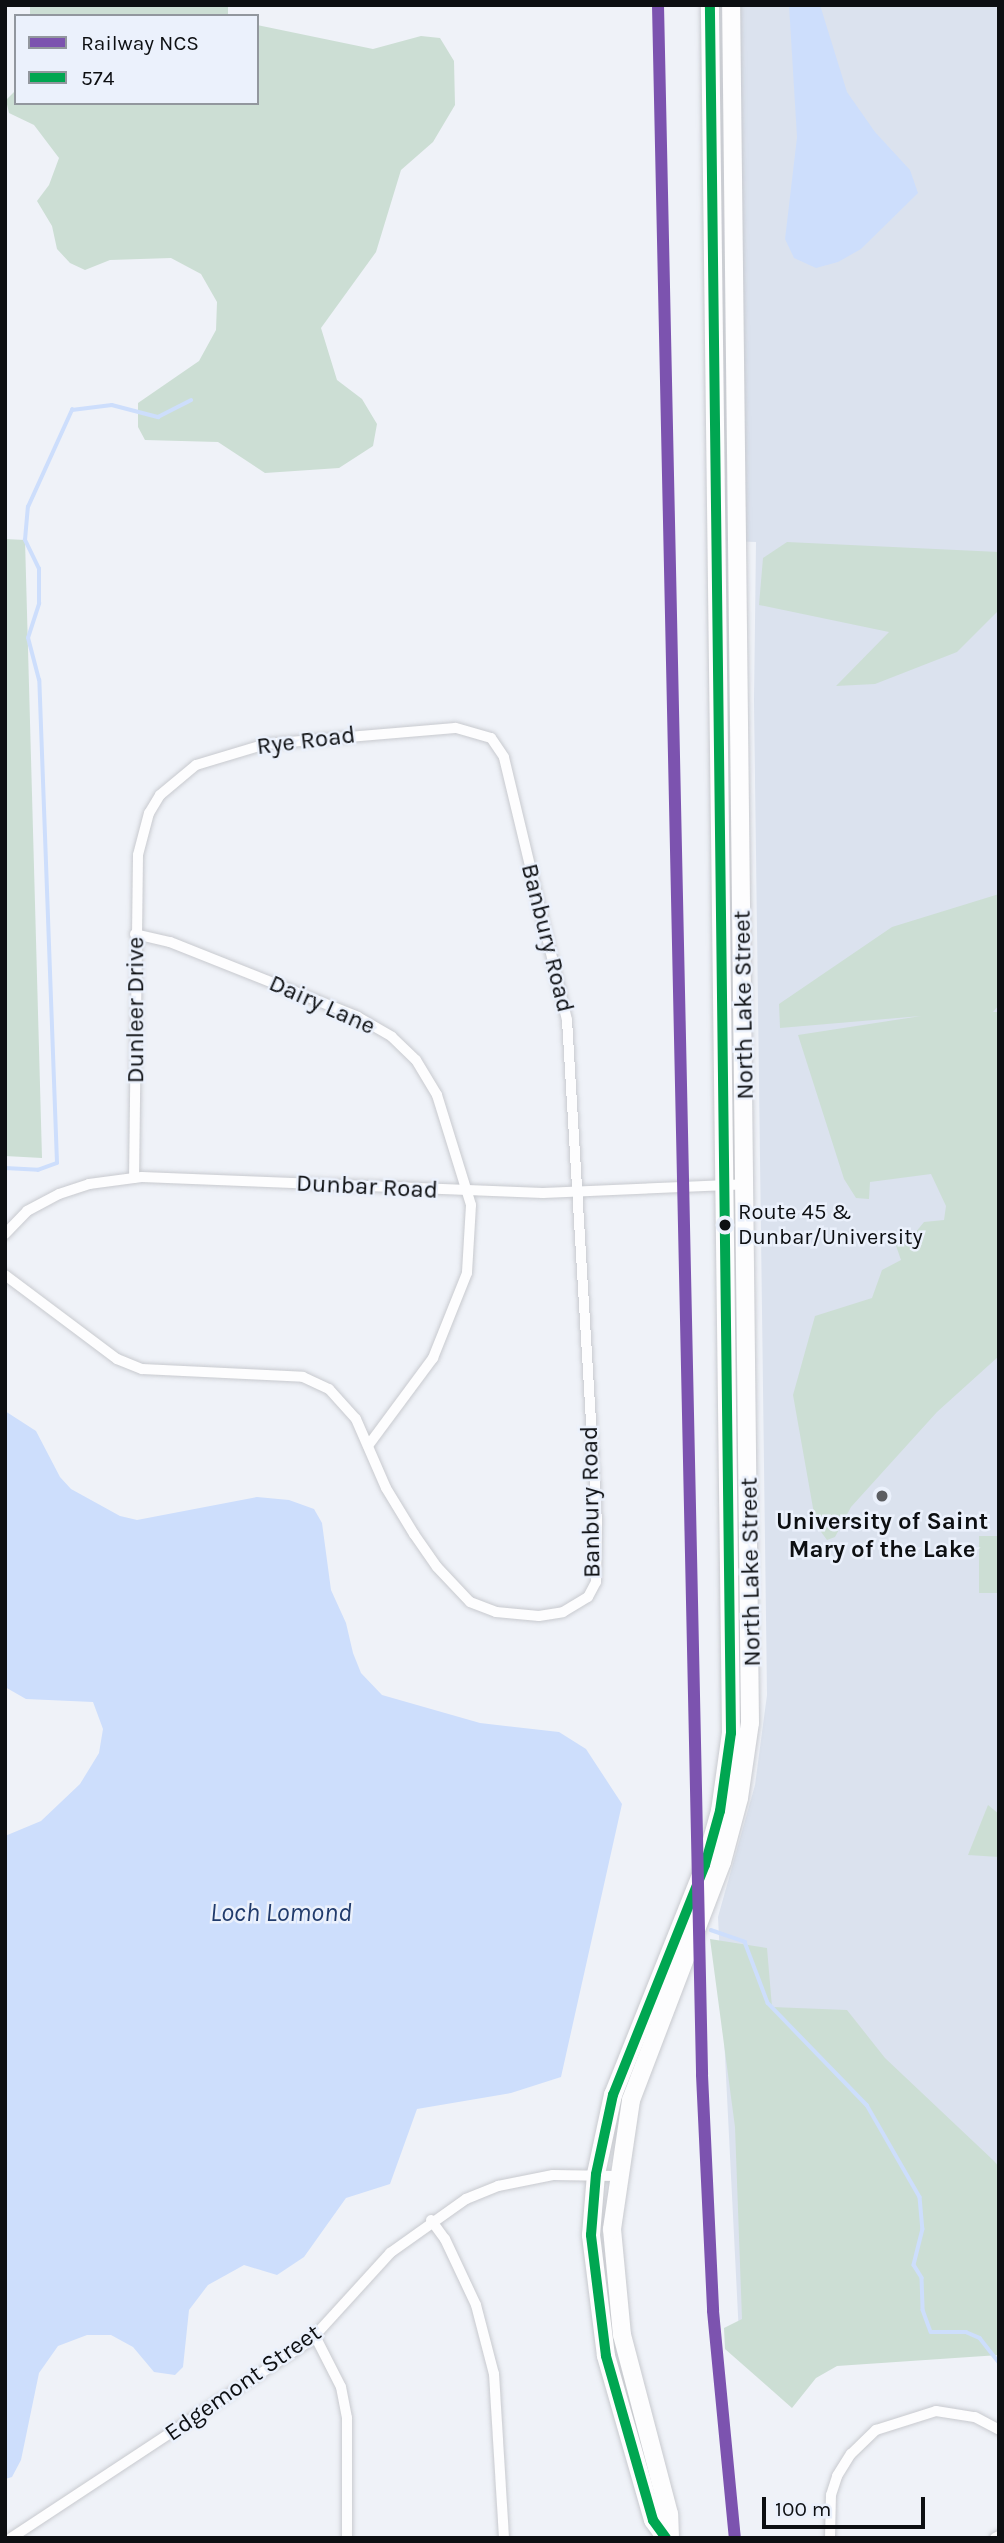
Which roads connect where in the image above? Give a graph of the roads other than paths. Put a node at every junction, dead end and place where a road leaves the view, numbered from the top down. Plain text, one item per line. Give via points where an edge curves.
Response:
1 (710, 5) edge
2 (731, 5) edge
3 (504, 757) joint
4 (140, 842) joint
5 (135, 934) junction
6 (134, 1178) junction
7 (725, 1184) junction
8 (746, 1184) junction
9 (576, 1189) junction
10 (468, 1192) junction
11 (5, 1234) edge
12 (5, 1275) edge
13 (368, 1446) junction
14 (596, 2174) junction
15 (617, 2176) junction
16 (431, 2220) junction
17 (315, 2336) junction
18 (999, 2430) edge
19 (11, 2538) edge
20 (347, 2538) edge
21 (504, 2538) edge
22 (668, 2538) edge
23 (830, 2538) edge

1 - 7 main road, North Lake Street
2 - 8 main road, North Lake Street
3 - 4 street, Rye Road via 491,738 455,728 325,736 238,750 196,765 170,783 149,813
3 - 9 street, Banbury Road via 567,1020
4 - 5 street, Dunleer Drive
5 - 6 street, Dunleer Drive
5 - 10 street, Dairy Lane via 170,942 328,1004 392,1037 426,1073 437,1095
6 - 10 street, Dunbar Road
6 - 11 street, Dunbar Road via 89,1184 42,1201
7 - 8 street, Dunbar Road
7 - 9 street, Dunbar Road
7 - 14 main road, North Lake Street via 732,1688 729,1761 705,1865 623,2068
8 - 15 main road, North Lake Street via 752,1680 748,1745 722,1862 642,2065
9 - 10 street, Dunbar Road
9 - 13 street, Banbury Road via 597,1521 596,1582 590,1595 563,1612 539,1616 496,1612 470,1602 445,1578 414,1534
10 - 13 street, Dairy Lane via 471,1240 456,1310 415,1387
12 - 13 street, Banbury Road via 117,1359 142,1369 316,1381 344,1401
14 - 15 street, Edgemont Street
14 - 16 street, Edgemont Street via 553,2175 498,2186
14 - 22 main road, North Lake Street via 592,2258 604,2346 653,2520
15 - 22 main road, North Lake Street via 612,2241 618,2316 669,2514
16 - 17 street, Edgemont Street via 390,2253
16 - 21 street via 476,2305 494,2374
17 - 19 street, Edgemont Street
17 - 20 street via 330,2360 347,2418
18 - 23 street via 975,2417 936,2411 899,2419 867,2436 837,2476 831,2495

